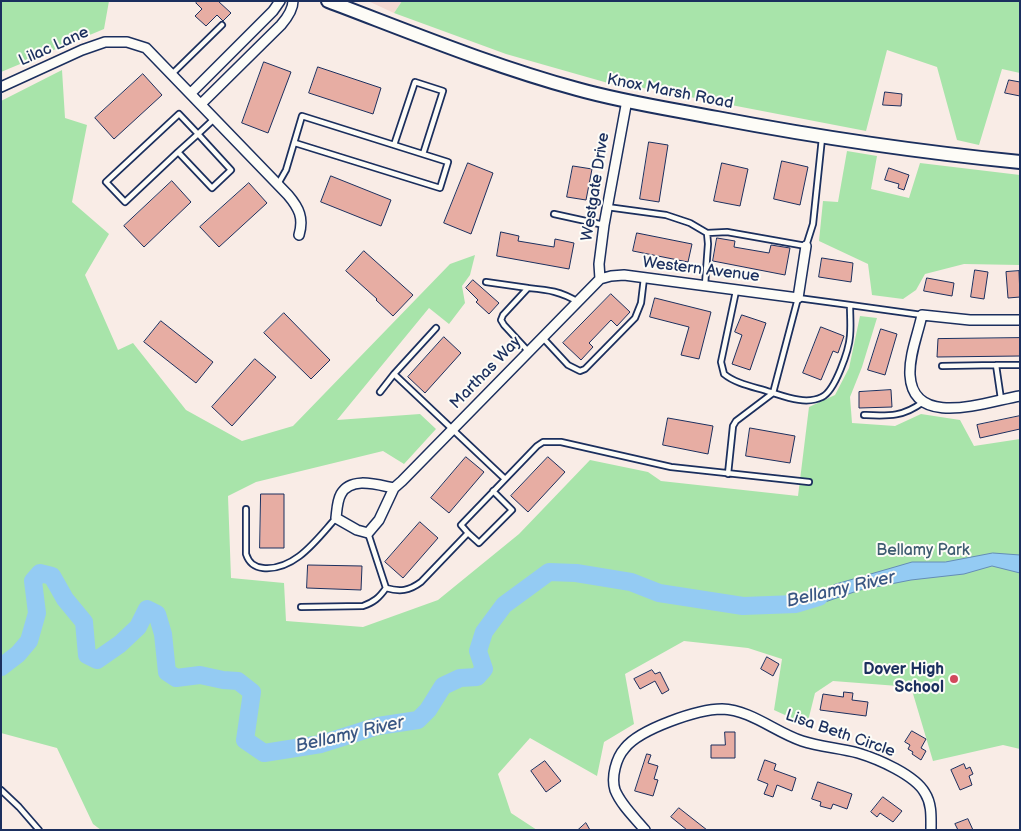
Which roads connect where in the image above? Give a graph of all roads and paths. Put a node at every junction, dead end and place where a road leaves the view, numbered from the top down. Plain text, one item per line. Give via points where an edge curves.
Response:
1 (280, 1) edge
2 (293, 1) edge
3 (328, 1) edge
4 (222, 25) dead end
5 (172, 74) junction
6 (1, 87) edge
7 (191, 93) junction
8 (626, 100) junction
9 (201, 104) junction
10 (214, 118) junction
11 (198, 134) junction
12 (822, 136) junction
13 (295, 143) junction
14 (394, 145) junction
15 (178, 152) junction
16 (423, 154) junction
17 (1020, 162) edge
18 (278, 184) junction
19 (607, 207) junction
20 (554, 214) dead end
21 (604, 224) junction
22 (707, 233) junction
23 (299, 235) dead end
24 (806, 246) junction
25 (644, 278) junction
26 (600, 279) junction
27 (486, 282) dead end
28 (705, 285) junction
29 (528, 288) junction
30 (736, 289) junction
31 (798, 298) junction
32 (578, 302) junction
33 (850, 305) junction
34 (922, 315) junction
35 (1020, 320) edge
36 (436, 328) dead end
37 (542, 337) junction
38 (528, 350) junction
39 (996, 365) junction
40 (1020, 365) edge
41 (942, 366) dead end
42 (394, 374) junction
43 (380, 392) dead end
44 (773, 393) junction
45 (1020, 396) edge
46 (1000, 399) junction
47 (923, 402) junction
48 (864, 415) dead end
49 (453, 430) junction
50 (728, 474) junction
51 (506, 479) junction
52 (809, 482) dead end
53 (394, 488) junction
54 (493, 492) junction
55 (246, 509) dead end
56 (336, 518) junction
57 (368, 533) junction
58 (468, 533) junction
59 (386, 588) junction
60 (301, 607) dead end
61 (1, 790) edge
62 (39, 830) edge
63 (645, 830) edge
64 (931, 830) edge

1 - 7 street
2 - 9 street via 282,26
3 - 8 main road, Knox Marsh Road via 538,78
4 - 5 lane
5 - 6 street, Lilac Lane via 146,48 116,41 93,45
5 - 7 street, Lilac Lane
7 - 9 street, Lilac Lane
8 - 12 main road, Knox Marsh Road
8 - 19 street, Westgate Drive
9 - 10 street, Lilac Lane
10 - 11 lane
10 - 18 street, Lilac Lane
11 - 15 lane
11 - 15 lane via 232,170 212,188
11 - 15 lane via 179,114 106,182 125,202
12 - 17 main road, Knox Marsh Road
12 - 24 lane via 812,224
13 - 14 lane via 302,116
13 - 16 lane via 440,188 448,162
13 - 18 lane
14 - 16 lane
14 - 16 lane via 415,82 443,91
18 - 23 street, Lilac Lane via 300,212 302,226
19 - 21 street, Westgate Drive
19 - 22 lane via 666,215
20 - 21 lane
21 - 26 street, Westgate Drive
22 - 24 lane via 727,232
22 - 28 lane
24 - 31 street
25 - 26 street, Western Avenue via 624,275
25 - 28 street, Western Avenue
25 - 37 lane via 641,303 635,318 585,369 580,371 568,365
26 - 32 street, Marthas Way
27 - 29 lane
28 - 30 street, Western Avenue
29 - 32 lane via 555,291
29 - 38 lane via 501,320
30 - 31 street, Western Avenue
30 - 44 lane via 721,369 728,378
31 - 33 lane
31 - 44 lane
32 - 37 street, Marthas Way
33 - 34 lane
33 - 44 lane via 849,341 832,389 823,397 812,400
34 - 35 street via 970,320
34 - 47 street via 910,375 912,386
36 - 42 lane
37 - 38 street, Marthas Way
38 - 49 street, Marthas Way
39 - 40 lane
39 - 41 lane
39 - 46 lane
42 - 43 lane
42 - 49 lane
44 - 50 lane via 736,421
45 - 46 street
46 - 47 street via 950,409
47 - 48 lane via 913,410 897,415
49 - 51 lane
49 - 53 street, Marthas Way
50 - 51 lane via 671,467 551,441 537,446
50 - 52 lane
51 - 54 lane
53 - 56 street via 364,483 347,487 339,498
53 - 57 street, Marthas Way via 379,520
54 - 58 lane via 460,524
54 - 58 lane via 512,510 479,543
55 - 56 lane via 248,560 253,565 270,568 292,561 312,545
56 - 57 street
57 - 59 lane
58 - 59 lane via 413,588 398,591
59 - 60 lane via 373,603 363,606
61 - 62 lane
63 - 64 street, Lisa Beth Circle via 615,790 614,768 625,748 654,728 676,719 723,709 746,714 804,741 858,753 909,777 925,792 932,813

